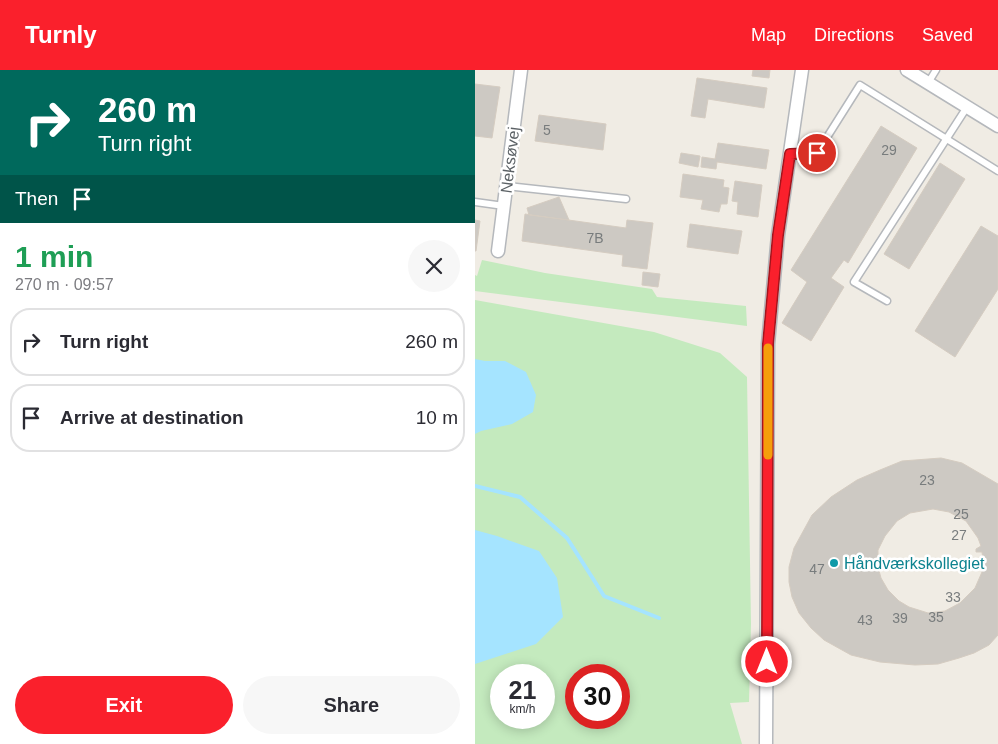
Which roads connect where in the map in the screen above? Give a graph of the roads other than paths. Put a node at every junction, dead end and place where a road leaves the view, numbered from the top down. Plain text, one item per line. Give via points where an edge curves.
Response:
1 (521, 70) edge
2 (802, 70) edge
3 (936, 70) edge
4 (912, 71) edge
5 (928, 83) junction
6 (967, 107) junction
7 (998, 126) edge
8 (946, 139) junction
9 (790, 154) junction
10 (998, 171) edge
11 (507, 186) junction
12 (626, 199) dead end
13 (475, 202) edge
14 (504, 206) junction
15 (498, 250) dead end
16 (887, 301) dead end
17 (767, 743) dead end

1 - 11 street, Neksøvej
2 - 9 street
3 - 5 lane
4 - 5 street
5 - 6 street
6 - 7 street
6 - 8 lane
8 - 9 lane via 860,85 817,153
8 - 10 lane
8 - 16 lane via 854,282
9 - 17 street via 778,235 768,344
11 - 12 lane
11 - 14 street, Neksøvej
13 - 14 lane
14 - 15 street, Neksøvej

